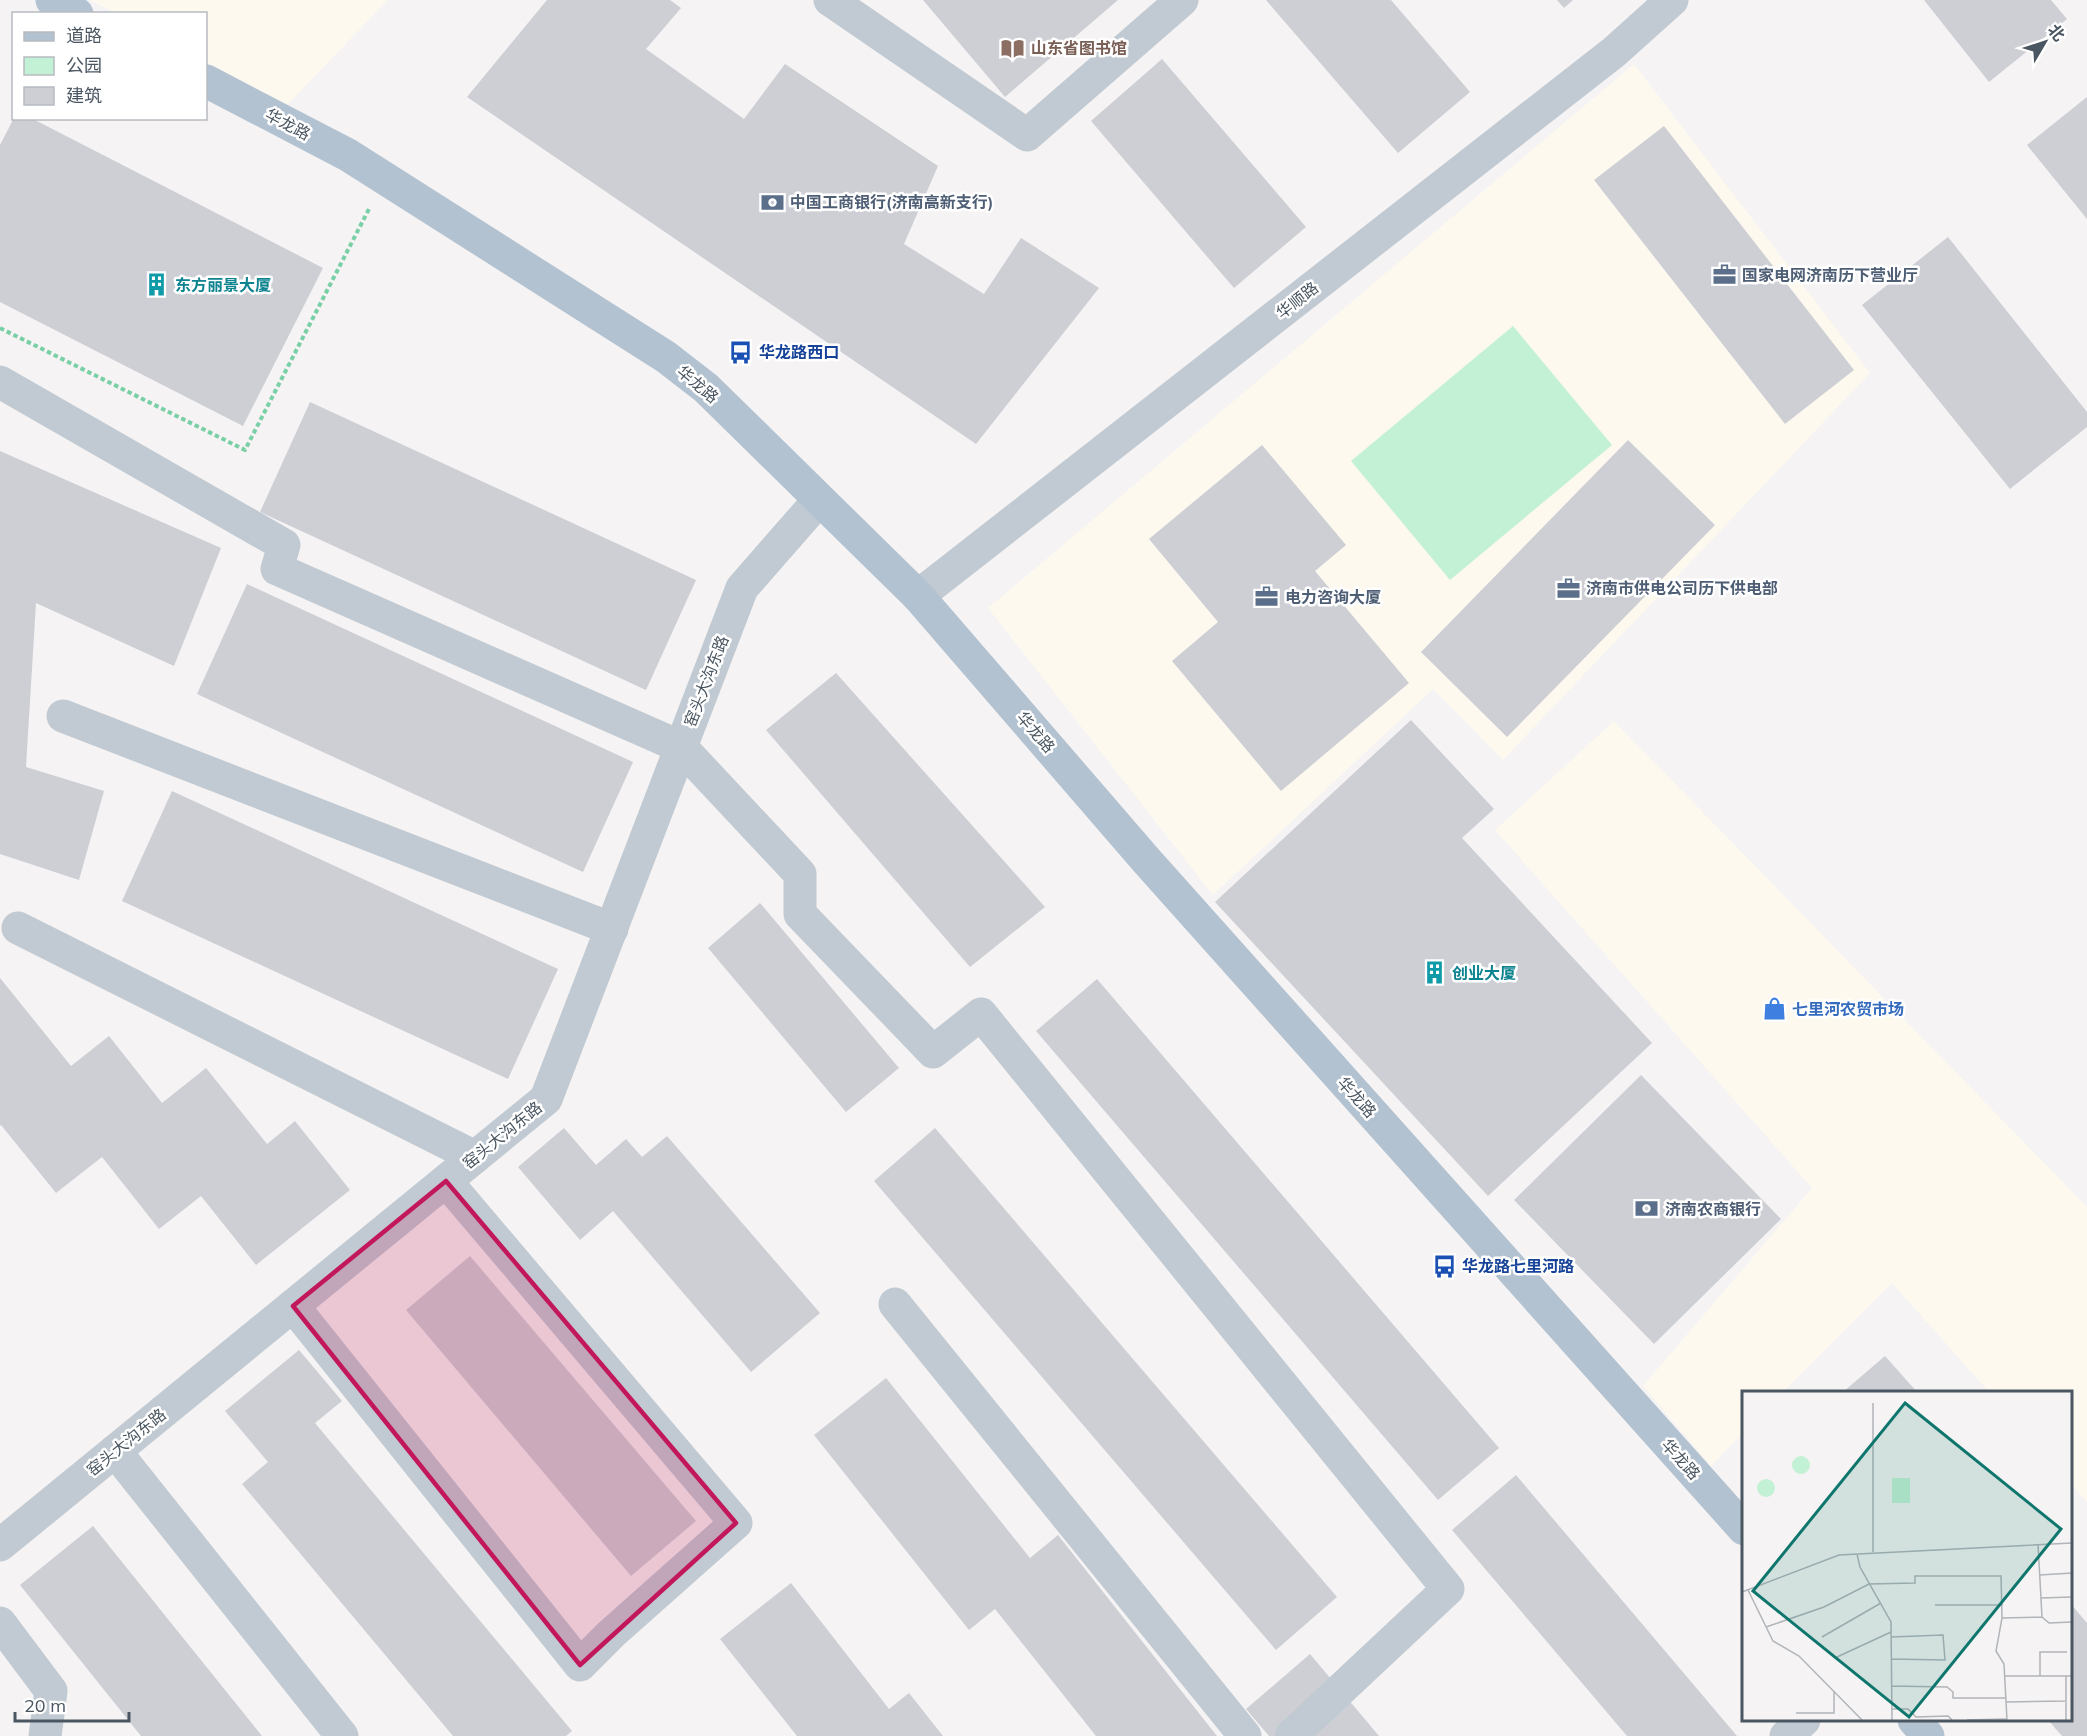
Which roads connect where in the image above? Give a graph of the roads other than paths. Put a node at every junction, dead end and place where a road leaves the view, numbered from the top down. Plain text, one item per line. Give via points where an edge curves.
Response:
1 (52, 0) edge
2 (830, 0) edge
3 (1182, 0) edge
4 (1672, 0) edge
5 (73, 12) edge
6 (207, 82) edge
7 (0, 382) edge
8 (819, 500) junction
9 (918, 596) junction
10 (63, 716) dead end
11 (681, 747) junction
12 (18, 928) dead end
13 (612, 929) junction
14 (475, 1157) junction
15 (446, 1180) junction
16 (895, 1304) dead end
17 (293, 1306) junction
18 (116, 1450) junction
19 (1742, 1528) edge
20 (0, 1545) edge
21 (0, 1623) edge
22 (1802, 1721) edge
23 (1916, 1721) edge
24 (45, 1736) edge
25 (342, 1736) edge
26 (1245, 1736) edge
27 (1291, 1736) edge
28 (1786, 1736) edge
29 (1928, 1736) edge

1 - 5 main road
2 - 3 street via 1027,135
4 - 9 street, 华顺路 via 1614,52
6 - 8 main road, 华龙路 via 348,155 666,357 706,388
7 - 11 street via 284,545 277,569
8 - 9 main road, 华龙路
8 - 11 street, 窑头大沟东路 via 742,588
9 - 19 main road, 华龙路 via 1146,860
10 - 13 street
11 - 13 street, 窑头大沟东路
11 - 27 street via 800,874 800,914 933,1052 981,1014 1448,1589
12 - 14 street
13 - 14 street, 窑头大沟东路 via 546,1098
14 - 15 street, 窑头大沟东路
15 - 17 street, 窑头大沟东路
15 - 17 street via 736,1523 580,1665
16 - 26 street
17 - 18 street, 窑头大沟东路
18 - 20 street, 窑头大沟东路
18 - 25 street
21 - 24 street via 51,1691
22 - 28 street
23 - 29 main road

